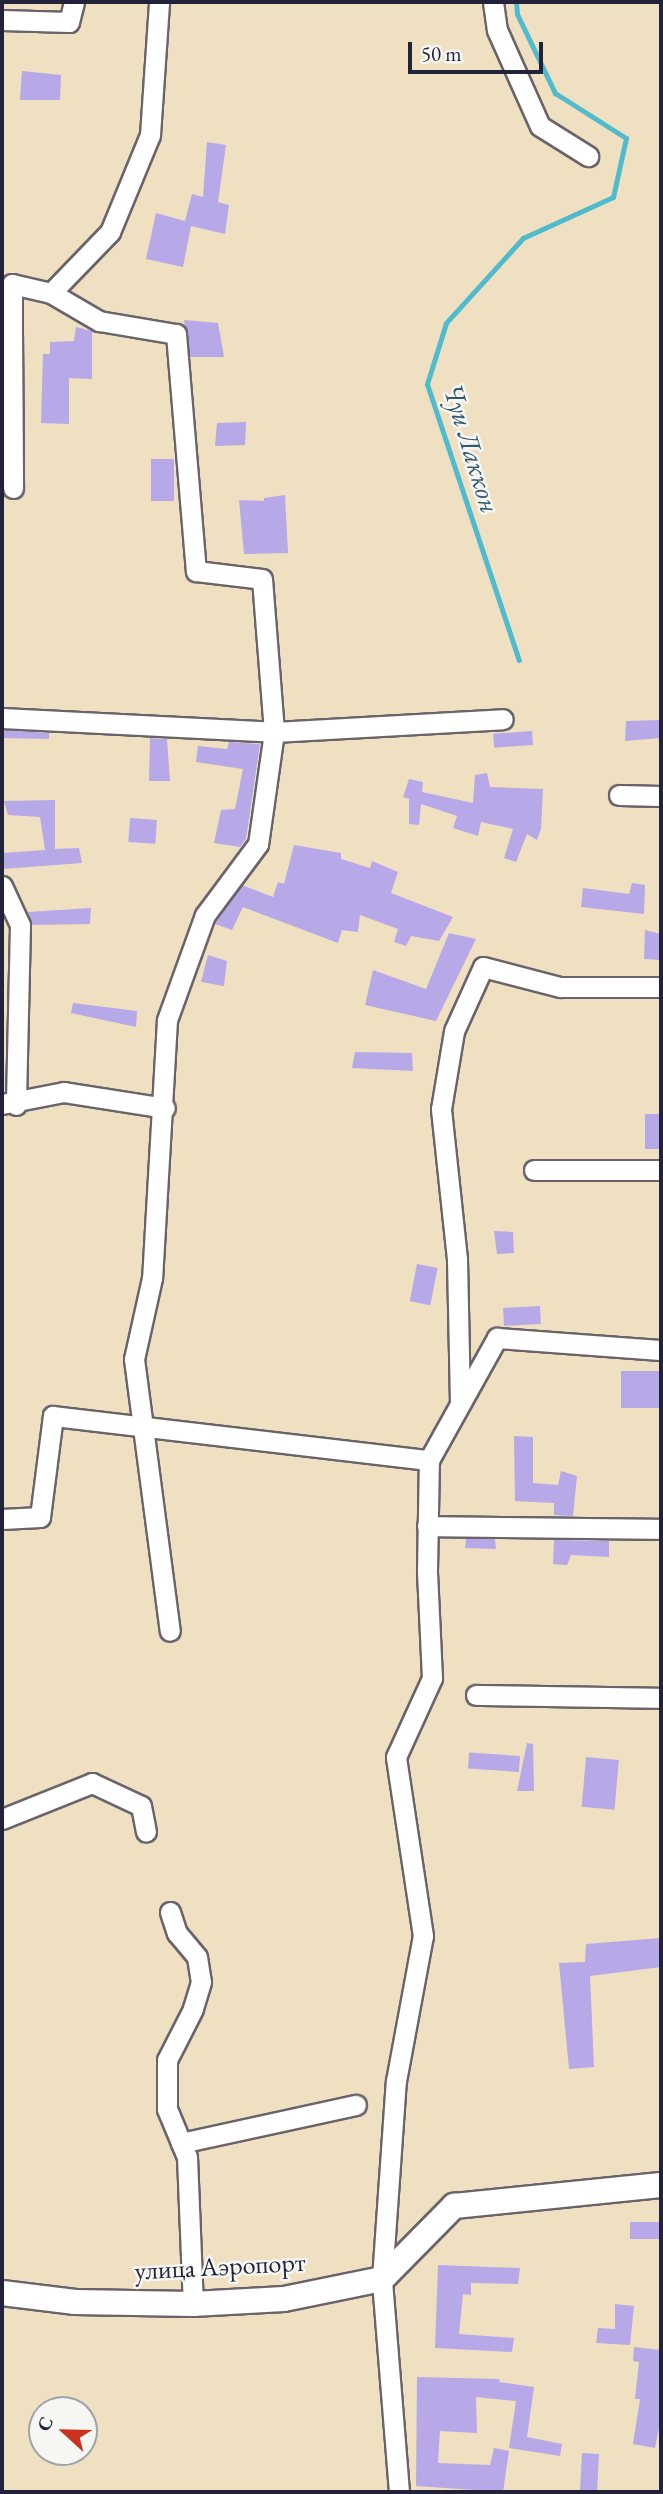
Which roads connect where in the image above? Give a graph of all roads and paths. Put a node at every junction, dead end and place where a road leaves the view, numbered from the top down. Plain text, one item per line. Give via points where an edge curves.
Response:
1 (74, 2) edge
2 (159, 2) edge
3 (493, 2) edge
4 (2, 20) edge
5 (588, 156) dead end
6 (51, 293) junction
7 (7, 331) edge
8 (13, 488) dead end
9 (2, 718) edge
10 (503, 719) dead end
11 (274, 732) junction
12 (619, 796) dead end
13 (661, 796) edge
14 (2, 886) edge
15 (661, 987) edge
16 (9, 1104) edge
17 (165, 1108) junction
18 (534, 1170) dead end
19 (661, 1170) edge
20 (661, 1350) edge
21 (460, 1404) junction
22 (140, 1426) junction
23 (429, 1460) junction
24 (2, 1519) edge
25 (427, 1526) junction
26 (661, 1529) edge
27 (170, 1632) dead end
28 (476, 1695) dead end
29 (661, 1698) edge
30 (2, 1819) edge
31 (146, 1832) dead end
32 (170, 1912) dead end
33 (356, 2105) dead end
34 (181, 2143) junction
35 (661, 2185) edge
36 (383, 2279) junction
37 (2, 2293) edge
38 (192, 2304) junction
39 (399, 2492) edge

1 - 4 street via 69,22
2 - 6 street via 150,135 110,232
3 - 5 street via 497,30 540,126
6 - 7 street via 12,284
6 - 11 street via 99,321 176,334 196,571 262,579
7 - 8 street
9 - 11 street
10 - 11 street
11 - 17 street via 258,844 205,915 167,1020
12 - 13 street
14 - 16 street via 20,925
15 - 21 street via 560,987 483,967 454,1031 441,1109 457,1259
16 - 17 street via 64,1092
17 - 22 street via 152,1278 134,1359
18 - 19 street
20 - 21 street via 497,1338
21 - 23 street
22 - 23 street
22 - 24 street via 53,1416 40,1517
22 - 27 street
23 - 25 street
25 - 26 street
25 - 36 street via 432,1678 396,1757 423,1936 396,2081
28 - 29 street
30 - 31 street via 92,1783 141,1806
32 - 34 street via 177,1933 197,1956 201,1982 167,2060 167,2109
33 - 34 street
34 - 38 street via 187,2157
35 - 36 main road via 454,2206
36 - 38 main road, улица Аэропорт via 284,2299
36 - 39 street
37 - 38 main road, улица Аэропорт via 75,2302

